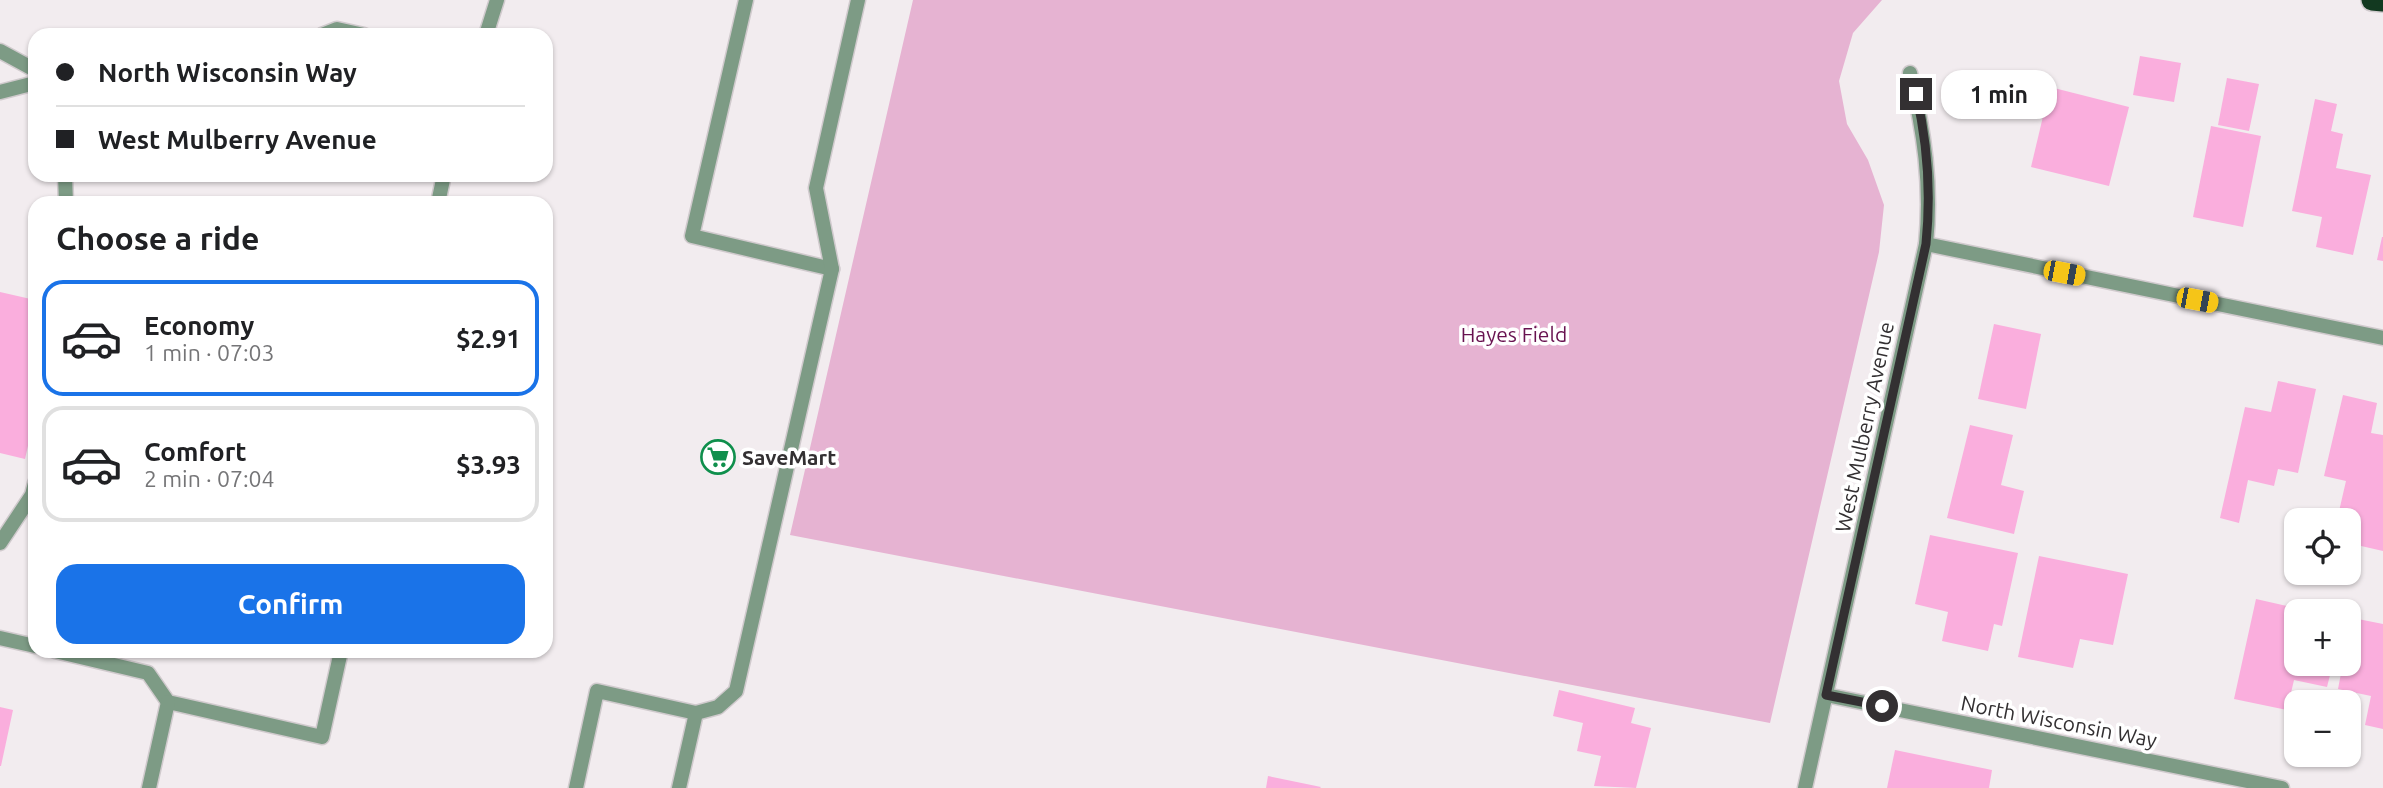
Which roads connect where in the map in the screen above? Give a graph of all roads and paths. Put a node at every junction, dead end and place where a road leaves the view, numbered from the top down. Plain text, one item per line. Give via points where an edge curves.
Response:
1 (497, 0) edge
2 (746, 0) edge
3 (858, 0) edge
4 (2372, 0) edge
5 (2383, 1) edge
6 (487, 28) edge
7 (0, 51) edge
8 (28, 66) edge
9 (1910, 73) dead end
10 (28, 85) edge
11 (0, 92) edge
12 (1926, 244) junction
13 (832, 269) junction
14 (2383, 338) edge
15 (28, 501) edge
16 (0, 517) edge
17 (16, 520) junction
18 (0, 543) edge
19 (0, 638) edge
20 (28, 644) edge
21 (85, 658) edge
22 (339, 658) edge
23 (1826, 695) junction
24 (168, 702) junction
25 (696, 713) junction
26 (149, 788) edge
27 (576, 788) edge
28 (679, 788) edge
29 (1805, 788) edge
30 (2282, 788) edge

1 - 6 street
2 - 13 street via 692,236
3 - 13 street via 816,188
4 - 5 highway
7 - 8 street
9 - 12 street, West Mulberry Avenue via 1927,162
10 - 11 street
12 - 14 street
12 - 23 street, West Mulberry Avenue
13 - 25 street via 736,691 718,707
15 - 17 street
16 - 17 street
17 - 18 street
19 - 20 street
21 - 24 street via 148,673
22 - 24 street via 322,737
23 - 29 street, West Mulberry Avenue
23 - 30 street, North Wisconsin Way
24 - 26 street
25 - 27 street via 597,691
25 - 28 street

